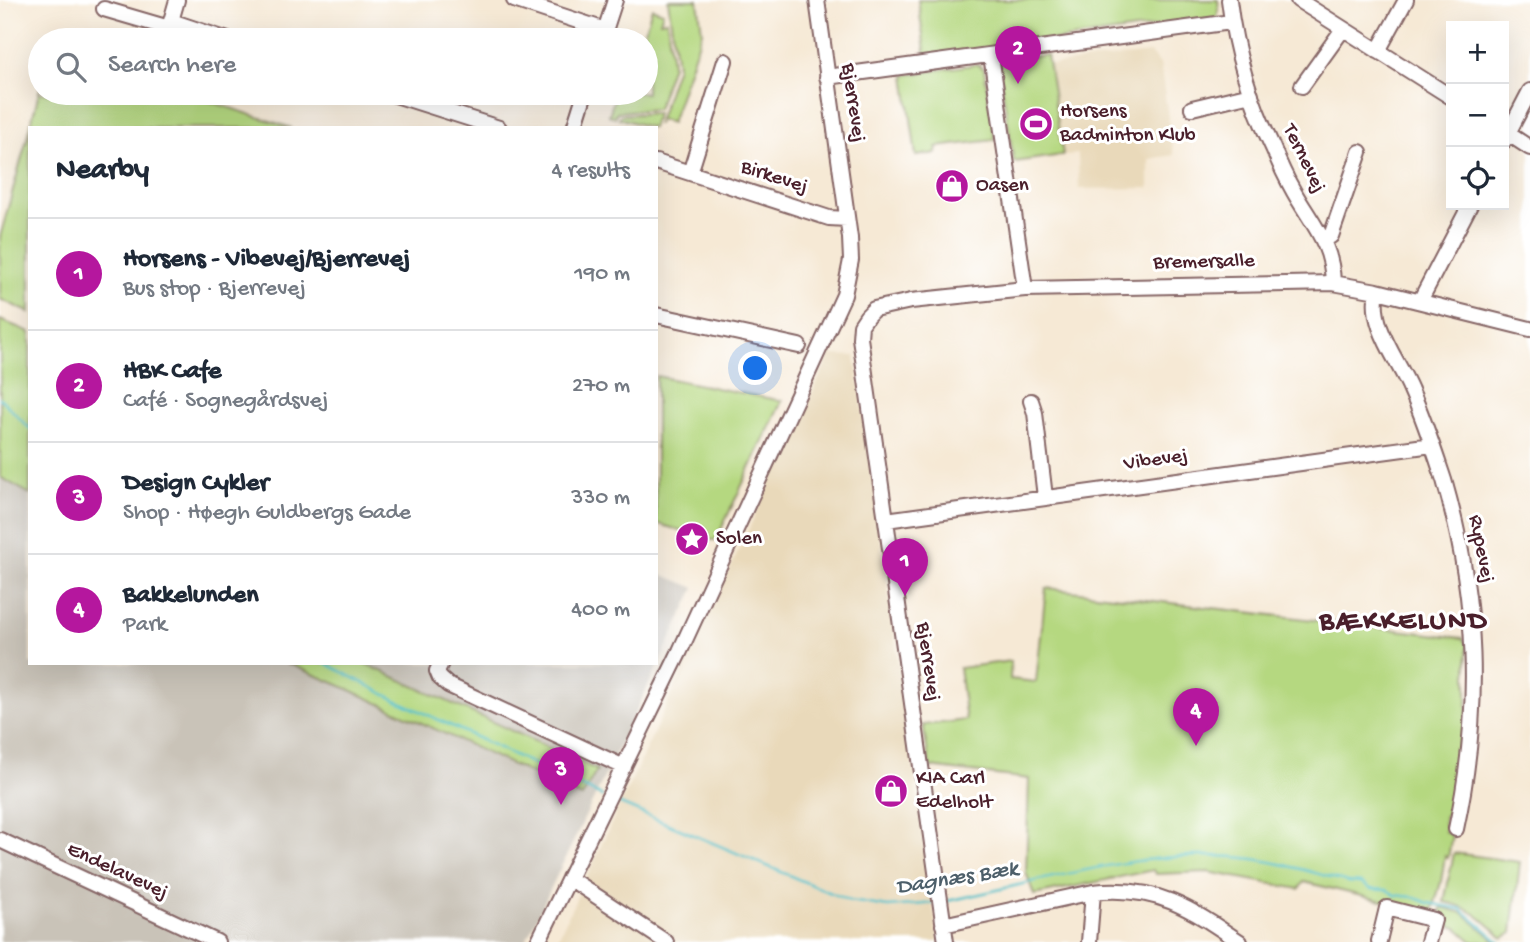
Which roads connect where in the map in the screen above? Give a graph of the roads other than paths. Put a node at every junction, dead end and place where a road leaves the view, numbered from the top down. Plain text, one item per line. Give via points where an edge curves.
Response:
1 (177, 0) edge
2 (514, 0) edge
3 (615, 0) edge
4 (817, 0) edge
5 (1228, 0) edge
6 (1298, 0) edge
7 (1406, 0) edge
8 (104, 9) dead end
9 (171, 21) junction
10 (1231, 22) junction
11 (192, 28) edge
12 (586, 28) edge
13 (606, 28) edge
14 (1343, 29) junction
15 (1378, 51) junction
16 (991, 55) junction
17 (725, 61) dead end
18 (827, 77) junction
19 (1302, 86) dead end
20 (1530, 91) edge
21 (1251, 94) junction
22 (1446, 94) edge
23 (427, 105) edge
24 (581, 105) edge
25 (1192, 108) dead end
26 (493, 126) edge
27 (575, 126) edge
28 (1509, 128) edge
29 (1509, 137) edge
30 (1530, 148) edge
31 (1360, 152) dead end
32 (658, 163) edge
33 (690, 173) junction
34 (1467, 210) edge
35 (847, 219) junction
36 (1324, 240) junction
37 (1333, 283) junction
38 (1025, 289) junction
39 (1377, 291) junction
40 (1420, 301) junction
41 (874, 309) joint
42 (658, 314) edge
43 (1530, 329) edge
44 (799, 346) dead end
45 (1031, 401) dead end
46 (1432, 445) junction
47 (1045, 497) junction
48 (886, 520) junction
49 (440, 665) edge
50 (624, 767) junction
51 (1456, 829) dead end
52 (0, 840) edge
53 (569, 878) junction
54 (1093, 892) junction
55 (943, 922) junction
56 (217, 942) edge
57 (538, 942) edge
58 (666, 942) edge
59 (946, 942) edge
60 (1089, 942) edge
61 (1240, 942) edge
62 (1379, 942) edge
63 (1428, 942) edge

1 - 9 street
2 - 12 street
3 - 13 street
4 - 18 street, Bjerrevej
5 - 10 street, Ternevej
6 - 14 street
7 - 15 street
8 - 9 street via 169,28
9 - 11 street
10 - 16 street
10 - 21 street, Ternevej
14 - 15 street
14 - 19 street
15 - 22 street
16 - 18 street
16 - 38 street
17 - 33 street
18 - 35 street, Bjerrevej
20 - 28 street
21 - 25 street
21 - 36 street, Ternevej via 1293,191
23 - 26 street
24 - 27 street
29 - 30 street
31 - 36 street, Ternevej via 1331,236
32 - 33 street, Birkevej
33 - 35 street, Birkevej via 829,218
34 - 40 street
35 - 50 street, Bjerrevej via 851,260 845,295
36 - 37 street, Ternevej
37 - 38 street, Bremersalle
37 - 39 street, Bremersalle
38 - 41 street, Bremersalle
39 - 40 street, Bremersalle
39 - 46 street, Rypevej via 1381,331 1411,389
40 - 43 street, Bremersalle
41 - 48 street, Bjerrevej via 861,326 860,338
42 - 44 street
45 - 47 street
46 - 47 street, Vibevej
46 - 51 street, Rypevej via 1462,550 1473,638 1471,747
47 - 48 street, Vibevej
48 - 55 street, Bjerrevej
49 - 50 street via 440,678 449,685
50 - 53 street, Bjerrevej
52 - 56 street, Endelavevej
53 - 57 street, Bjerrevej
53 - 58 street
54 - 55 street
54 - 60 street
54 - 61 street via 1157,895 1183,905
55 - 59 street, Bjerrevej
62 - 63 street via 1387,908 1434,920

